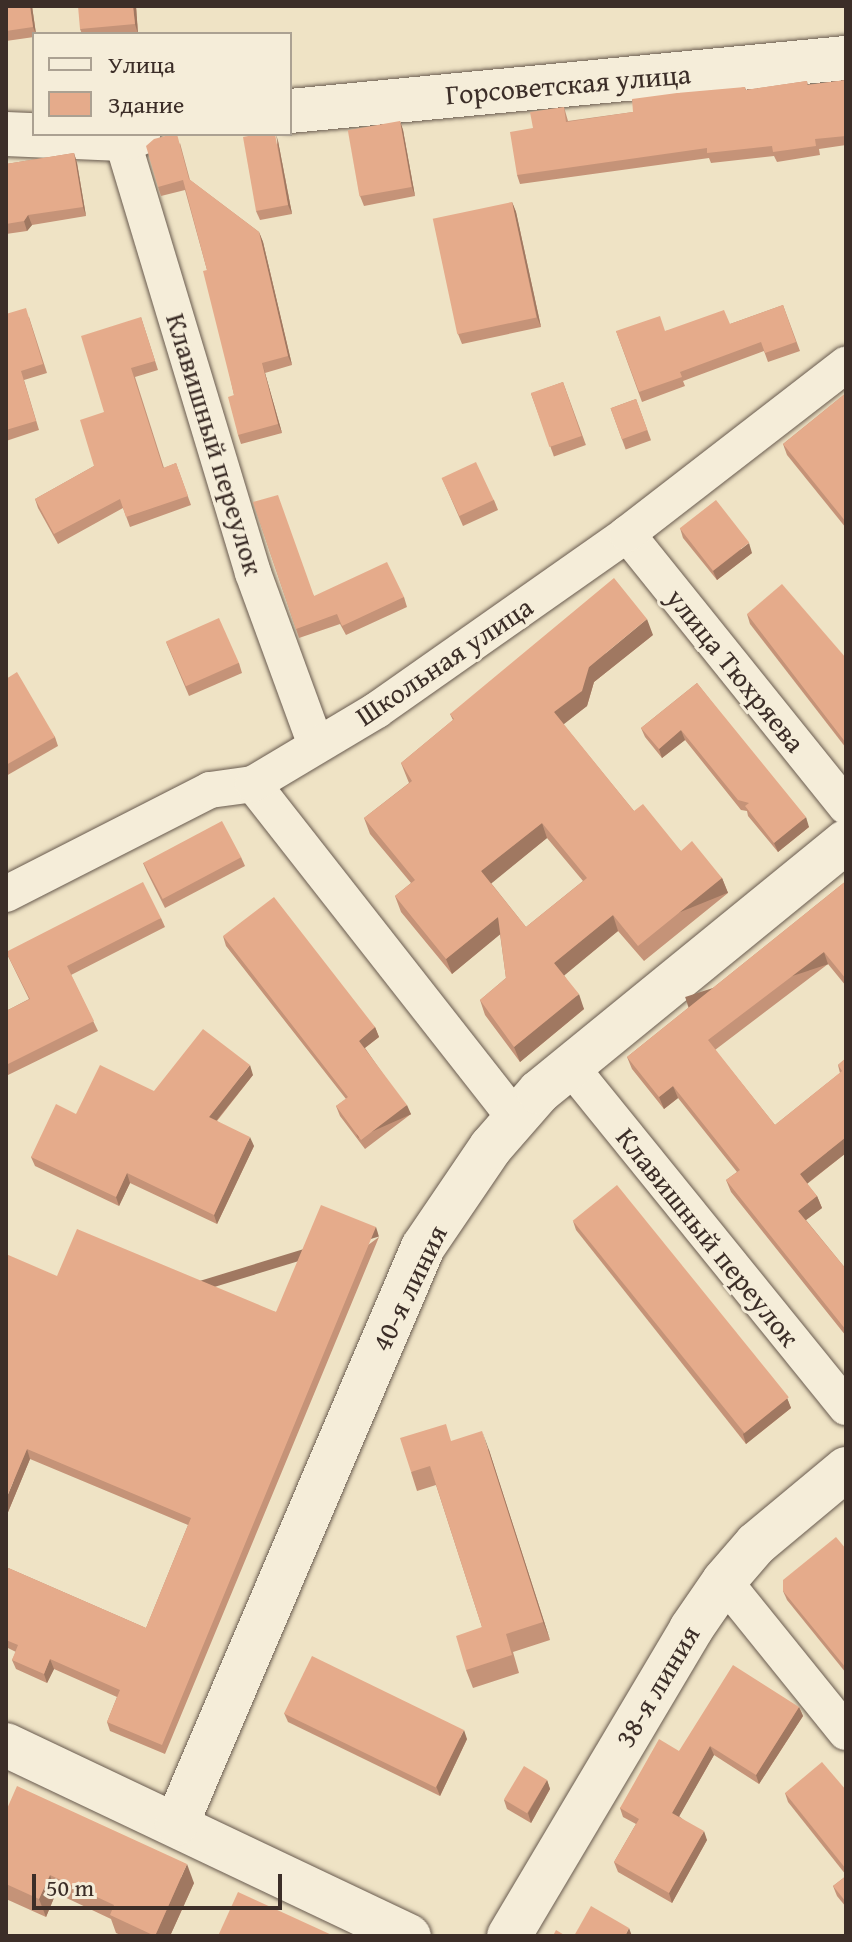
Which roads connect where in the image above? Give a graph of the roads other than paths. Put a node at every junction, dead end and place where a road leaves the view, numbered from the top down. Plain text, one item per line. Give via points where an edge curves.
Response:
1 (846, 58) edge
2 (292, 111) edge
3 (6, 134) edge
4 (32, 134) edge
5 (130, 136) edge
6 (846, 365) edge
7 (627, 534) junction
8 (316, 745) junction
9 (253, 784) junction
10 (846, 806) edge
11 (846, 842) edge
12 (6, 894) edge
13 (570, 1066) junction
14 (516, 1119) junction
15 (846, 1407) edge
16 (846, 1469) edge
17 (724, 1581) junction
18 (846, 1732) edge
19 (6, 1745) edge
20 (177, 1823) junction
21 (409, 1936) edge
22 (509, 1936) edge

1 - 2 street, Горсоветская улица
3 - 4 street
5 - 8 street, Клавишный переулок via 253,573
6 - 7 street, Школьная улица
7 - 8 street, Школьная улица via 377,710
7 - 10 street, улица Тюхряева
8 - 9 street, Школьная улица
9 - 12 street, Школьная улица via 210,790
9 - 14 street
11 - 13 street, 40-я линия
13 - 14 street, 40-я линия
13 - 15 street, Клавишный переулок
14 - 20 street, 40-я линия via 423,1247
16 - 17 street, 38-я линия via 756,1544
17 - 18 street
17 - 22 street, 38-я линия
19 - 20 street
20 - 21 street

